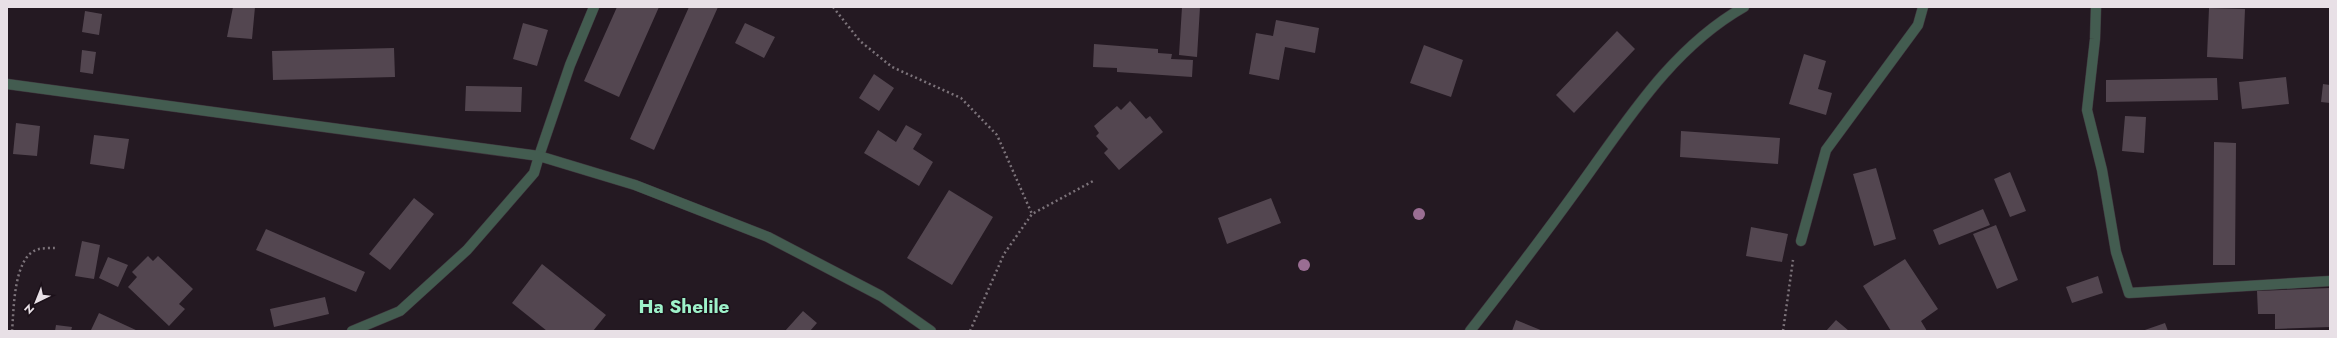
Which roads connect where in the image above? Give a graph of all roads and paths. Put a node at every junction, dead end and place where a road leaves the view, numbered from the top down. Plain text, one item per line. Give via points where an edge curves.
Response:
1 (594, 7) edge
2 (833, 7) edge
3 (1744, 7) edge
4 (1923, 7) edge
5 (2096, 7) edge
6 (7, 84) edge
7 (540, 156) junction
8 (1095, 180) dead end
9 (1032, 214) junction
10 (1801, 241) joint
11 (54, 248) dead end
12 (2330, 280) edge
13 (12, 331) edge
14 (352, 331) edge
15 (931, 331) edge
16 (970, 331) edge
17 (1470, 331) edge
18 (1783, 331) edge

1 - 7 street via 570,65
2 - 9 path via 860,40 892,67 961,98 982,119 997,135
3 - 17 street via 1718,22 1665,71
4 - 10 street via 1918,25 1826,150
5 - 12 street via 2087,110 2105,185 2116,252 2129,293
6 - 7 street
7 - 14 street via 534,173 467,250 400,311
7 - 15 street via 635,185 768,237 881,296
8 - 9 path
9 - 16 path via 1004,254
10 - 18 path via 1793,262
11 - 13 path via 38,249 24,260 15,289

